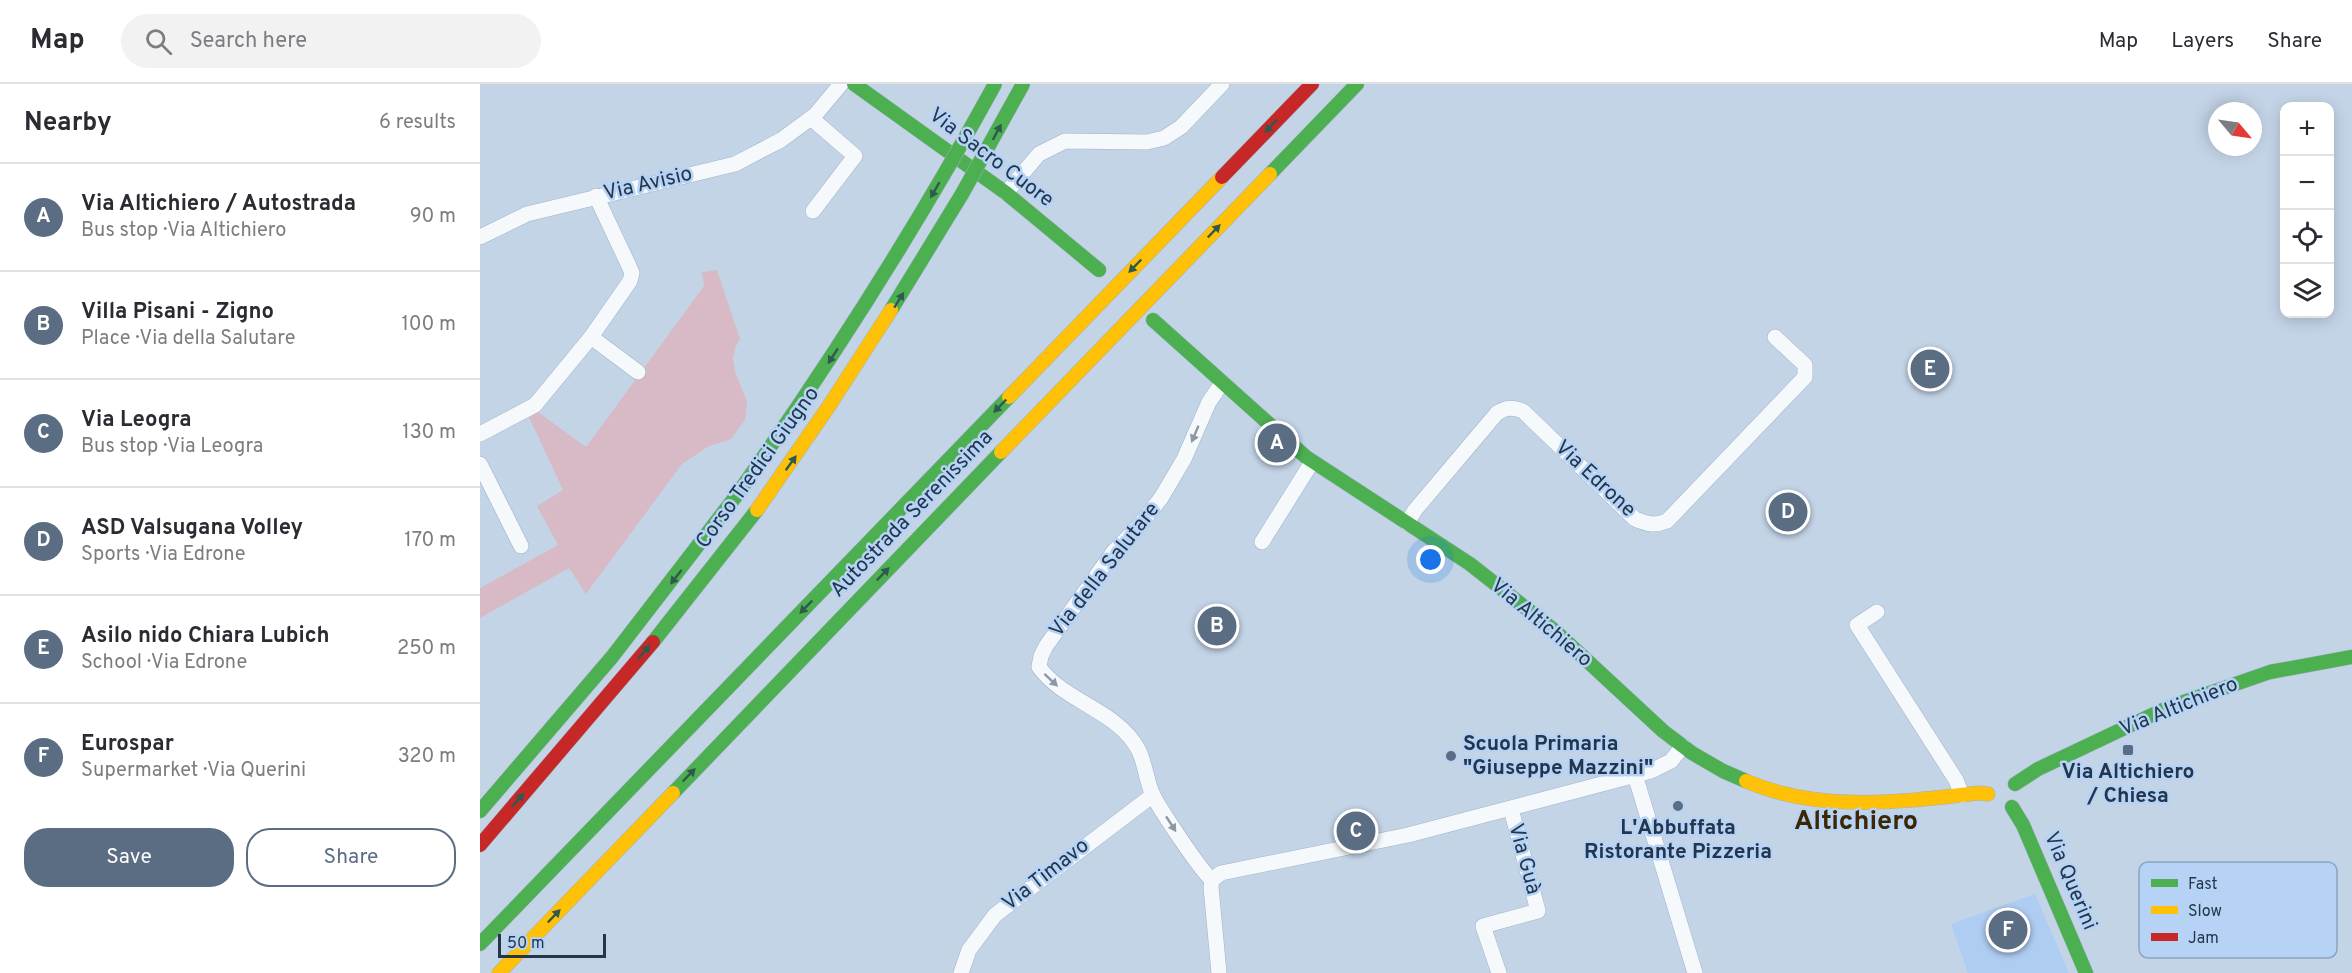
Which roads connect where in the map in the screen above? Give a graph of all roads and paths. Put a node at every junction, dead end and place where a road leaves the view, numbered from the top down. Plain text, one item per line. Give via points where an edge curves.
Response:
1 (841, 84) edge
2 (854, 84) edge
3 (994, 84) edge
4 (1023, 84) edge
5 (1222, 84) edge
6 (1312, 84) edge
7 (1357, 84) edge
8 (1365, 84) edge
9 (1337, 104) junction
10 (811, 118) junction
11 (1006, 194) junction
12 (596, 196) junction
13 (813, 211) dead end
14 (480, 237) edge
15 (1099, 270) dead end
16 (1157, 325) dead end
17 (1775, 337) dead end
18 (591, 338) junction
19 (638, 372) dead end
20 (1222, 383) junction
21 (480, 434) edge
22 (1312, 462) junction
23 (480, 464) edge
24 (1407, 523) junction
25 (1262, 542) dead end
26 (520, 546) dead end
27 (1877, 612) dead end
28 (2352, 657) edge
29 (1683, 746) junction
30 (1635, 776) junction
31 (2015, 784) junction
32 (1988, 794) junction
33 (1153, 795) junction
34 (1962, 795) junction
35 (2012, 807) junction
36 (1511, 809) junction
37 (480, 812) edge
38 (480, 845) edge
39 (1217, 877) junction
40 (480, 944) edge
41 (499, 973) edge
42 (961, 973) edge
43 (1219, 973) edge
44 (1499, 973) edge
45 (1695, 973) edge
46 (2086, 973) edge

1 - 10 street, Via Avisio
2 - 11 main road, Via Sacro Cuore
3 -> 37 main road, Corso Tredici Giugno, bridge via 878,287 785,427 693,556
38 -> 4 main road, Corso Tredici Giugno, bridge via 663,630 808,439 953,211
5 - 11 street via 1181,127 1164,138 1065,141 1039,154
6 -> 40 main road, Autostrada Serenissima
7 - 9 main road, Autostrada Serenissima
8 - 9 main road
41 -> 9 main road, Autostrada Serenissima
10 - 12 street, Via Avisio via 781,140 735,164
10 - 13 street via 855,156
11 - 15 main road, Via Sacro Cuore
12 - 14 street, Via Avisio via 527,214
12 - 18 street via 632,273 627,288
16 - 20 main road, Via Altichiero
17 - 24 street, Via Edrone via 1805,365 1805,377 1667,521 1658,525 1635,519 1523,411 1514,407 1497,413
18 - 19 street
18 - 21 street via 535,405
20 - 22 main road, Via Altichiero
20 -> 33 street, Via della Salutare via 1161,498 1114,551 1041,656 1040,667 1049,680 1119,726 1138,749
22 - 24 main road, Via Altichiero
22 - 25 street
23 - 26 street
24 - 29 main road, Via Altichiero via 1453,552 1528,609
27 - 34 street via 1857,625
28 - 31 main road, Via Altichiero via 2270,672 2169,707 2038,769
29 - 30 street via 1664,766
29 - 34 main road, Via Altichiero via 1724,771 1792,796 1851,803
30 - 36 street
30 - 45 street
31 - 32 main road, Via Altichiero via 2007,779 1998,780
31 - 35 main road via 2019,792
32 - 34 main road, Via Altichiero
32 - 35 main road via 1996,808
33 -> 39 street, Via della Salutare via 1195,860
33 - 42 street, Via Timavo via 995,915 969,950
35 - 46 main road, Via Querini
36 - 39 street
36 - 44 street, Via Guà via 1538,911 1483,926
39 - 43 street via 1210,887

